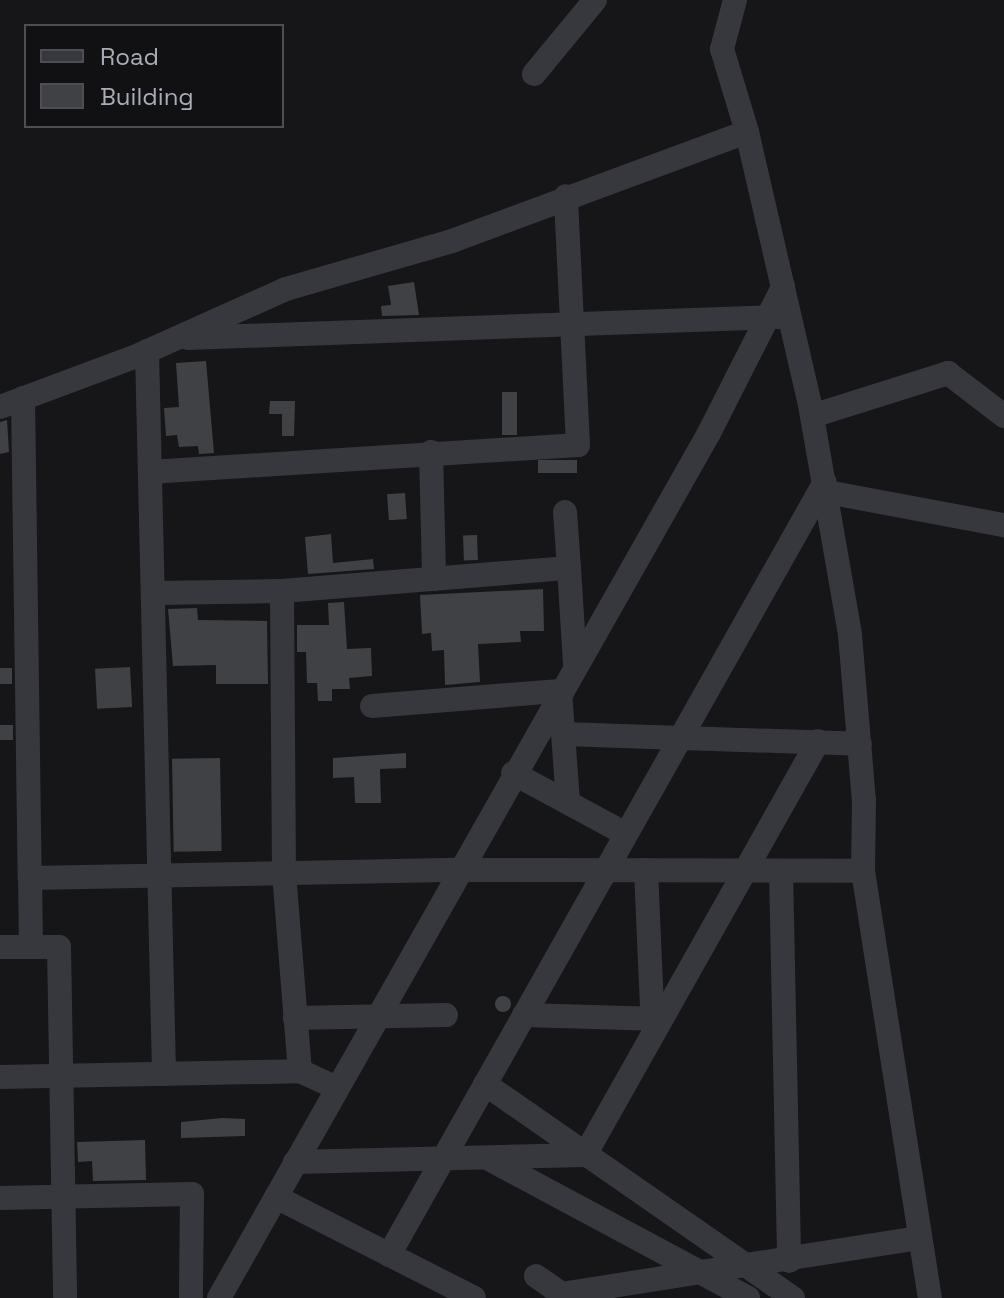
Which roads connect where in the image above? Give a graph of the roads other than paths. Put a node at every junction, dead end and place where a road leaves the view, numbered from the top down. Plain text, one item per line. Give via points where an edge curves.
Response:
1 (595, 0) edge
2 (735, 0) edge
3 (534, 74) dead end
4 (747, 132) junction
5 (566, 196) junction
6 (779, 317) junction
7 (572, 321) junction
8 (175, 339) junction
9 (147, 351) junction
10 (23, 398) junction
11 (0, 407) edge
12 (812, 416) junction
13 (1004, 416) edge
14 (431, 452) junction
15 (150, 472) junction
16 (826, 487) junction
17 (565, 512) dead end
18 (1004, 525) edge
19 (569, 568) junction
20 (434, 579) junction
21 (282, 591) junction
22 (154, 593) junction
23 (575, 663) junction
24 (560, 691) junction
25 (372, 706) dead end
26 (563, 734) junction
27 (680, 738) junction
28 (818, 741) junction
29 (860, 744) junction
30 (513, 773) junction
31 (568, 803) junction
32 (626, 834) junction
33 (459, 870) junction
34 (606, 870) junction
35 (646, 870) junction
36 (745, 870) junction
37 (781, 871) junction
38 (863, 871) junction
39 (284, 873) junction
40 (159, 875) junction
41 (30, 878) junction
42 (0, 947) edge
43 (31, 947) junction
44 (446, 1015) dead end
45 (524, 1015) junction
46 (377, 1016) junction
47 (295, 1018) junction
48 (656, 1024) junction
49 (300, 1071) junction
50 (164, 1074) junction
51 (58, 1075) junction
52 (0, 1077) edge
53 (485, 1084) junction
54 (337, 1088) junction
55 (585, 1155) junction
56 (487, 1158) junction
57 (443, 1159) junction
58 (295, 1162) junction
59 (61, 1197) junction
60 (276, 1197) junction
61 (0, 1198) edge
62 (655, 1204) junction
63 (920, 1238) junction
64 (653, 1248) junction
65 (389, 1255) junction
66 (789, 1261) junction
67 (745, 1265) junction
68 (700, 1272) junction
69 (536, 1276) dead end
70 (651, 1289) edge
71 (564, 1296) edge
72 (65, 1298) edge
73 (191, 1298) edge
74 (219, 1298) edge
75 (474, 1298) edge
76 (748, 1298) edge
77 (793, 1298) edge
78 (930, 1298) edge

1 - 3 street
2 - 4 street via 722,49
4 - 5 street
4 - 6 street via 783,287
5 - 7 street
5 - 8 street via 452,241 286,289
6 - 7 street
6 - 12 street
6 - 23 street
7 - 8 street
7 - 14 street via 578,445
8 - 9 street
9 - 10 street
9 - 15 street
10 - 11 street
10 - 41 street
12 - 13 street via 948,373
12 - 16 street
14 - 15 street
14 - 20 street
15 - 22 street
16 - 18 street
16 - 27 street
16 - 29 street via 850,635
17 - 19 street
19 - 20 street
19 - 23 street
20 - 21 street
21 - 22 street
21 - 39 street
22 - 40 street
23 - 24 street
24 - 25 street
24 - 26 street
24 - 30 street
26 - 27 street
26 - 31 street
27 - 28 street
27 - 32 street
28 - 29 street
28 - 36 street
29 - 38 street
30 - 31 street
30 - 33 street
31 - 32 street
32 - 34 street
33 - 34 street
33 - 39 street
33 - 46 street
34 - 35 street
34 - 45 street
35 - 36 street
35 - 48 street
36 - 37 street
36 - 48 street
37 - 38 street
37 - 66 street
38 - 63 street
39 - 40 street
39 - 47 street
40 - 41 street
40 - 50 street
41 - 43 street
42 - 43 street
43 - 51 street via 59,947
44 - 46 street
45 - 48 street
45 - 53 street
46 - 47 street
46 - 54 street
47 - 49 street
48 - 55 street
49 - 50 street
49 - 54 street
50 - 51 street
51 - 52 street
51 - 59 street
53 - 55 street
53 - 57 street
54 - 58 street
55 - 56 street
55 - 62 street
56 - 57 street
56 - 64 street
57 - 58 street
57 - 65 street
58 - 60 street
59 - 61 street
59 - 72 street
59 - 73 street via 192,1194
60 - 65 street
60 - 74 street
62 - 64 street
62 - 67 street
63 - 66 street
63 - 78 street
64 - 68 street
64 - 70 street
65 - 75 street
66 - 67 street
67 - 68 street
67 - 77 street
68 - 70 street
68 - 76 street
69 - 71 street
70 - 71 street

